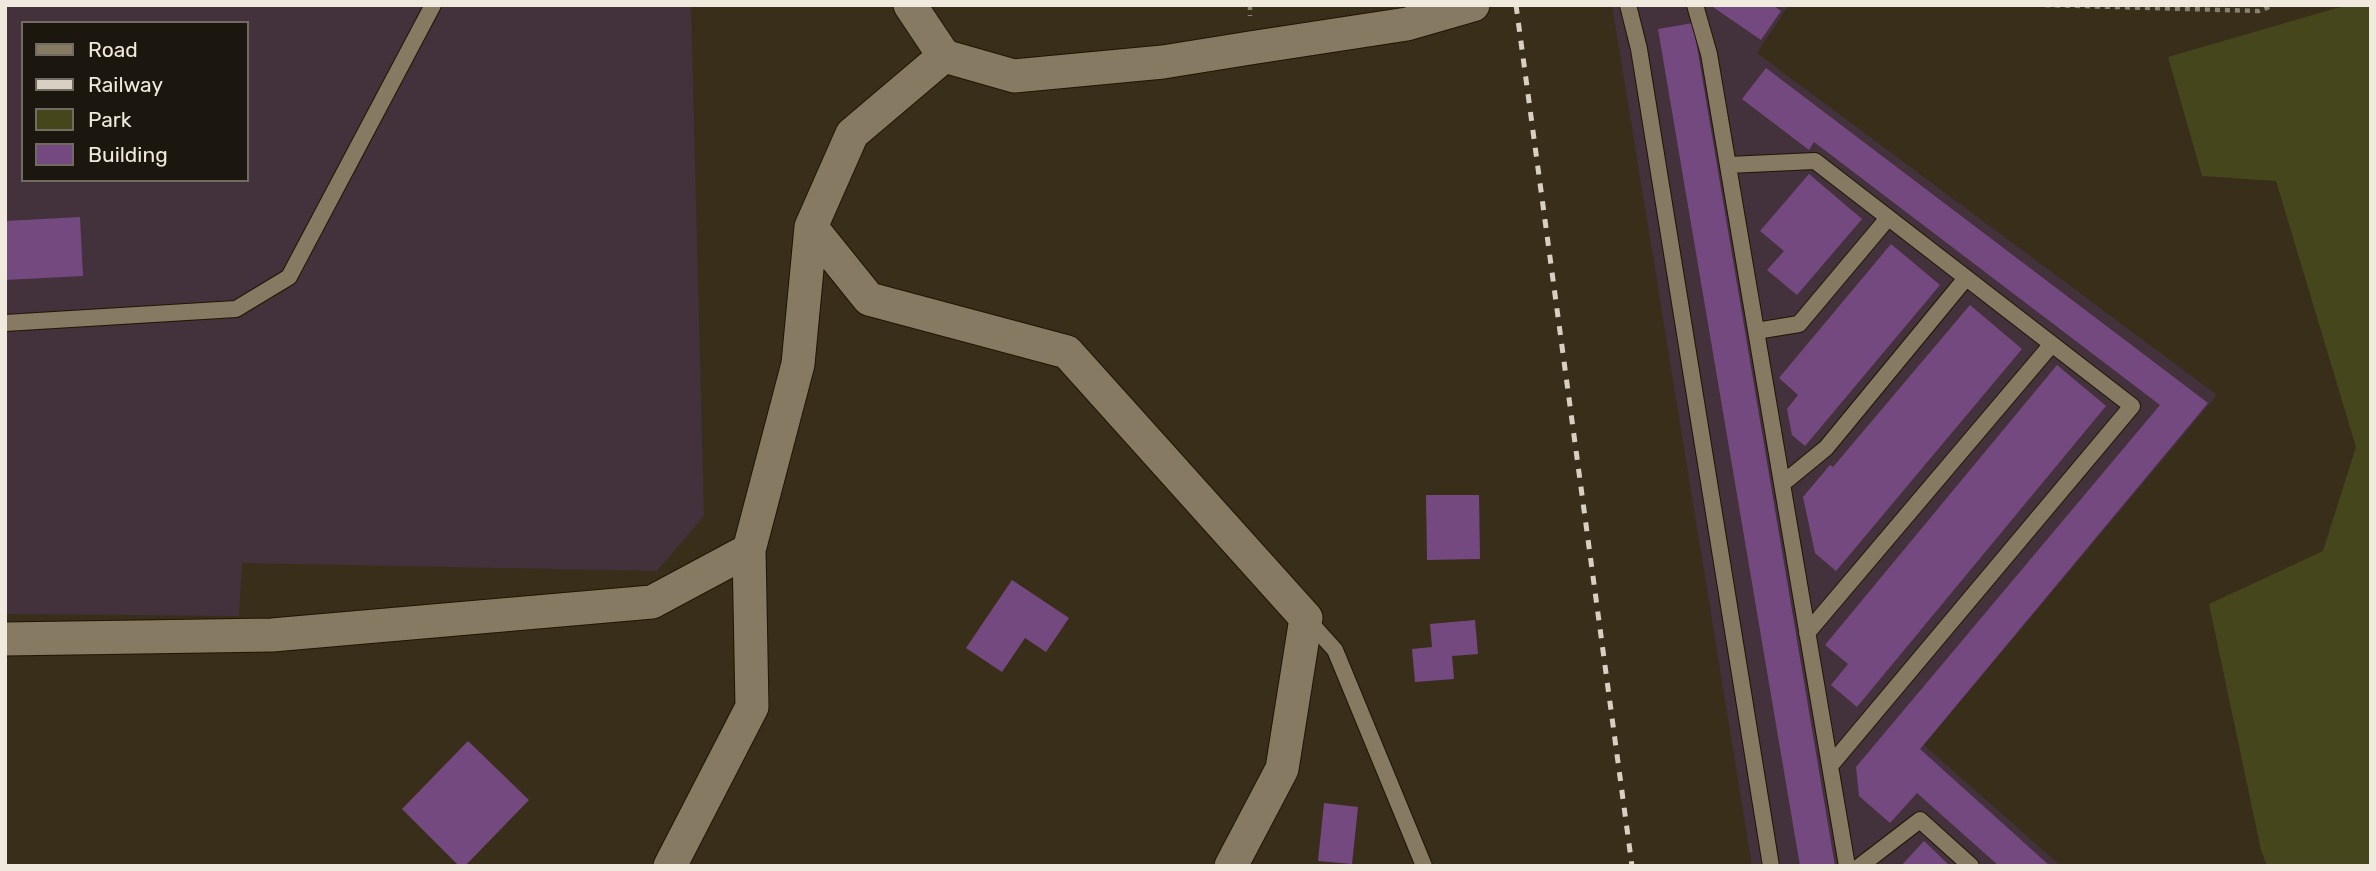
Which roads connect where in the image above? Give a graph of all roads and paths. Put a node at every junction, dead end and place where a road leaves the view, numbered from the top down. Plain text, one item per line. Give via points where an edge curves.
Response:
1 (433, 5) edge
2 (911, 5) edge
3 (1473, 5) edge
4 (1628, 5) edge
5 (1695, 5) edge
6 (2045, 5) edge
7 (2274, 5) edge
8 (944, 56) junction
9 (1728, 165) junction
10 (1888, 218) junction
11 (811, 227) junction
12 (1966, 278) junction
13 (5, 323) edge
14 (1756, 331) junction
15 (2052, 344) junction
16 (1782, 484) junction
17 (748, 550) junction
18 (1306, 618) junction
19 (1807, 633) junction
20 (5, 639) edge
21 (1830, 766) junction
22 (670, 866) edge
23 (1231, 866) edge
24 (1424, 866) edge
25 (1771, 866) edge
26 (1847, 866) edge
27 (1860, 866) edge
28 (1971, 866) edge

1 - 13 lane via 289,277 236,309
2 - 8 street
3 - 8 street via 1407,23 1149,63 1014,76
4 - 25 lane
5 - 9 lane via 1709,54
6 - 7 path via 2259,11
8 - 11 street via 852,134
9 - 10 lane via 1815,161
9 - 14 lane
10 - 12 lane
10 - 14 lane via 1799,324
11 - 17 street via 798,364
11 - 18 street via 869,299 1067,352
12 - 15 lane
12 - 16 lane via 1826,448
14 - 16 lane
15 - 19 lane
15 - 21 lane via 2132,406
16 - 19 lane
17 - 20 street via 652,603 272,635
17 - 22 street via 752,707
18 - 23 street via 1282,769
18 - 24 lane via 1335,650
19 - 21 lane
21 - 26 lane
27 - 28 lane via 1920,820

